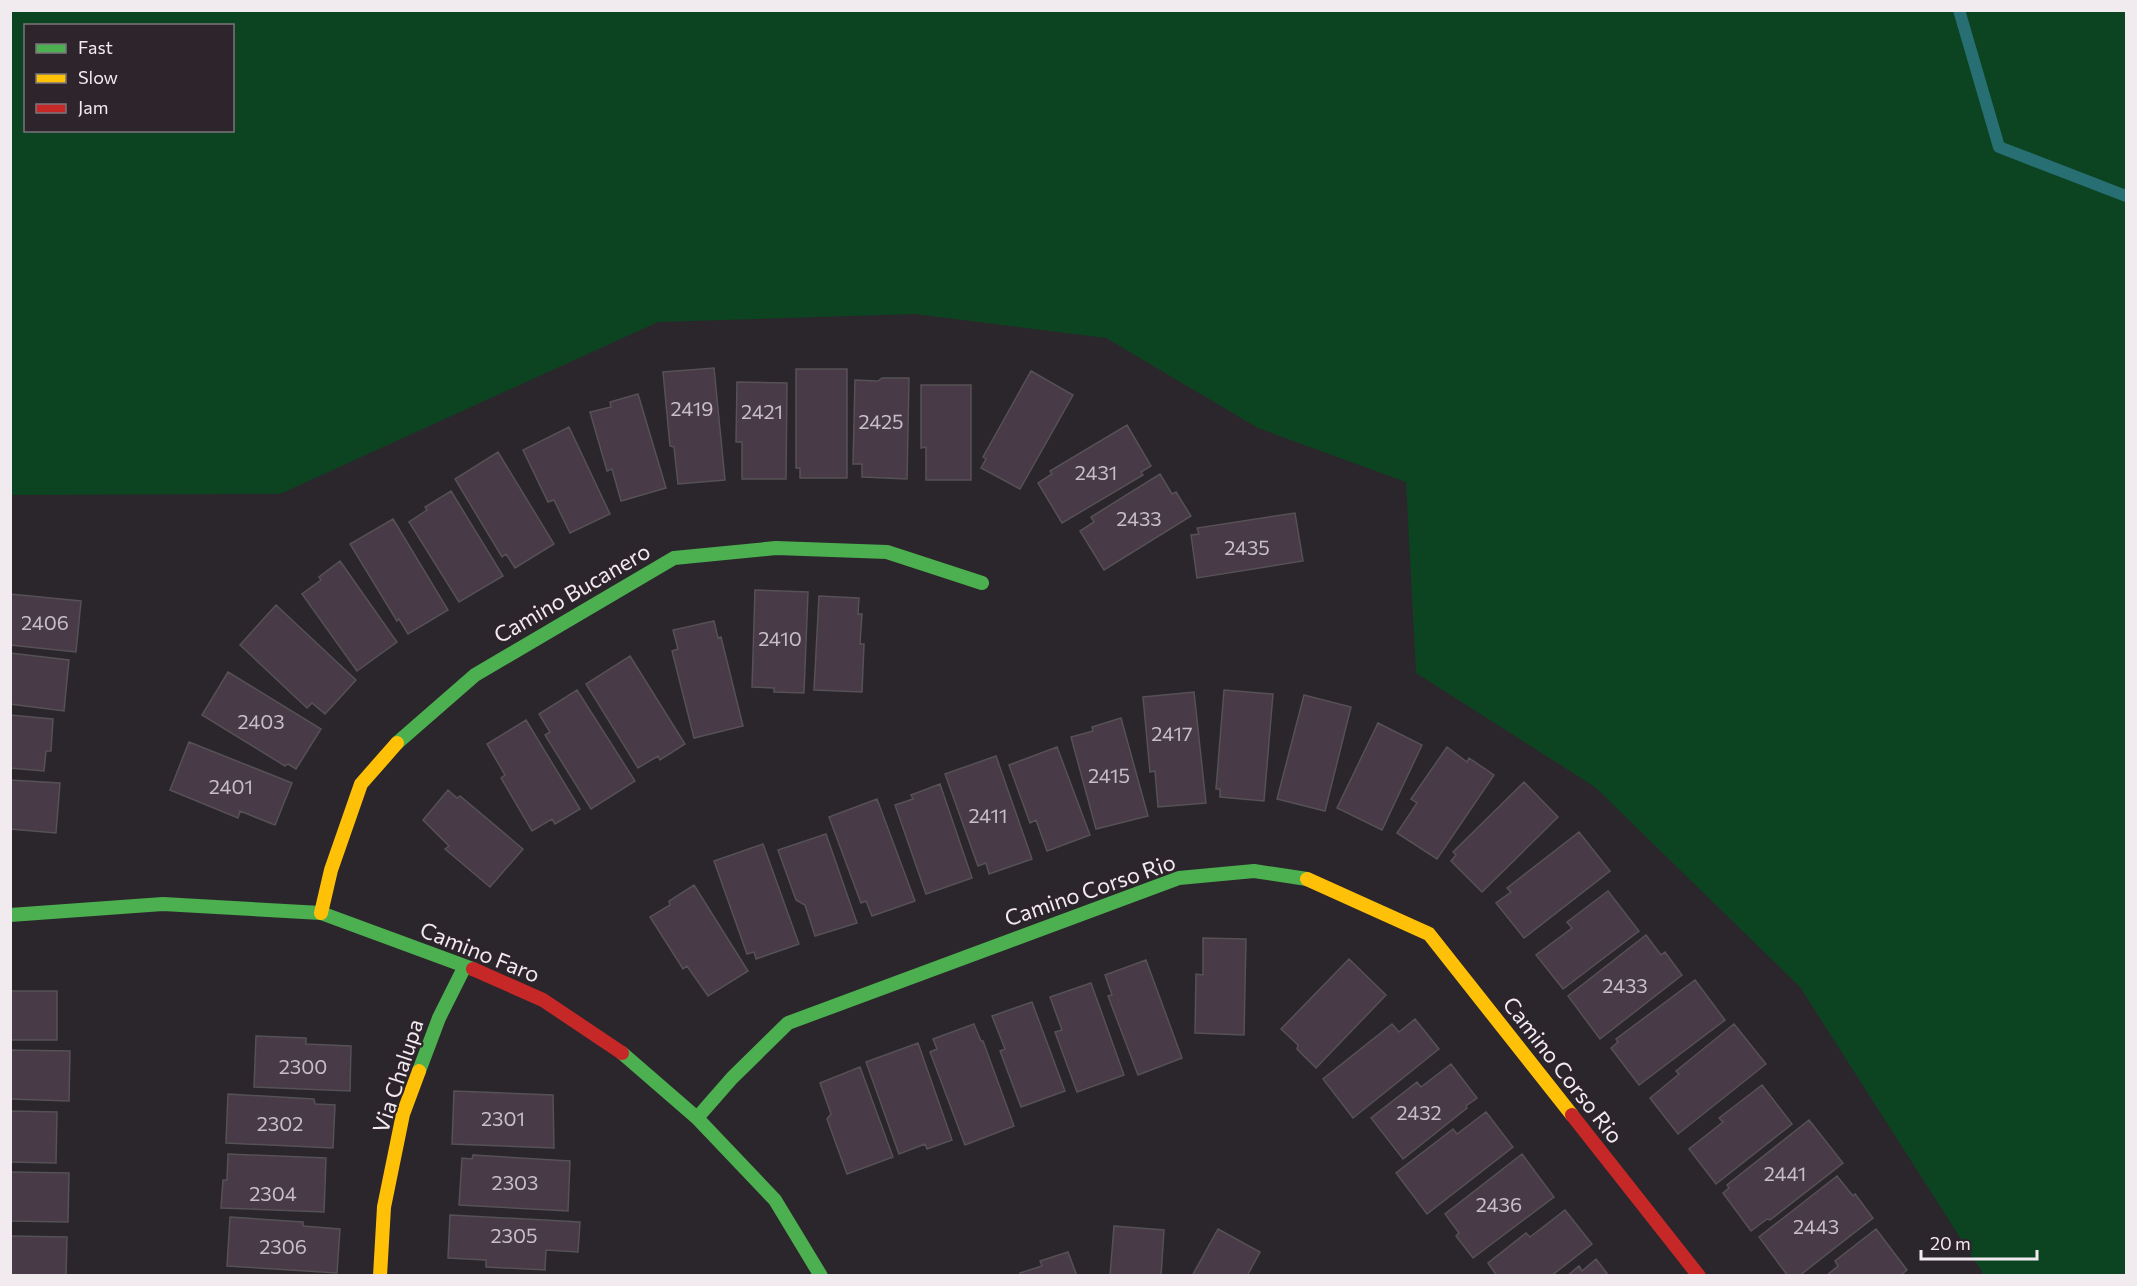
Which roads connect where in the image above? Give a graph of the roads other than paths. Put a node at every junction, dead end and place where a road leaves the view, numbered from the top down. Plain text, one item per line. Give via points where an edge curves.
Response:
1 (982, 583) dead end
2 (321, 913) junction
3 (10, 915) edge
4 (465, 966) junction
5 (698, 1118) junction
6 (380, 1275) edge
7 (821, 1275) edge
8 (1699, 1275) edge

1 - 2 street, Camino Bucanero via 887,552 776,548 674,558 475,675 404,735 361,784 331,870
2 - 3 street, Camino Faro via 163,904
2 - 4 street, Camino Faro
4 - 5 street, Camino Faro via 543,1000 628,1057
4 - 6 street, Via Chalupa via 439,1018 403,1114 384,1207
5 - 7 street, Camino Faro via 775,1200
5 - 8 street, Camino Corso Rio via 788,1023 1179,878 1254,871 1304,878 1429,934

